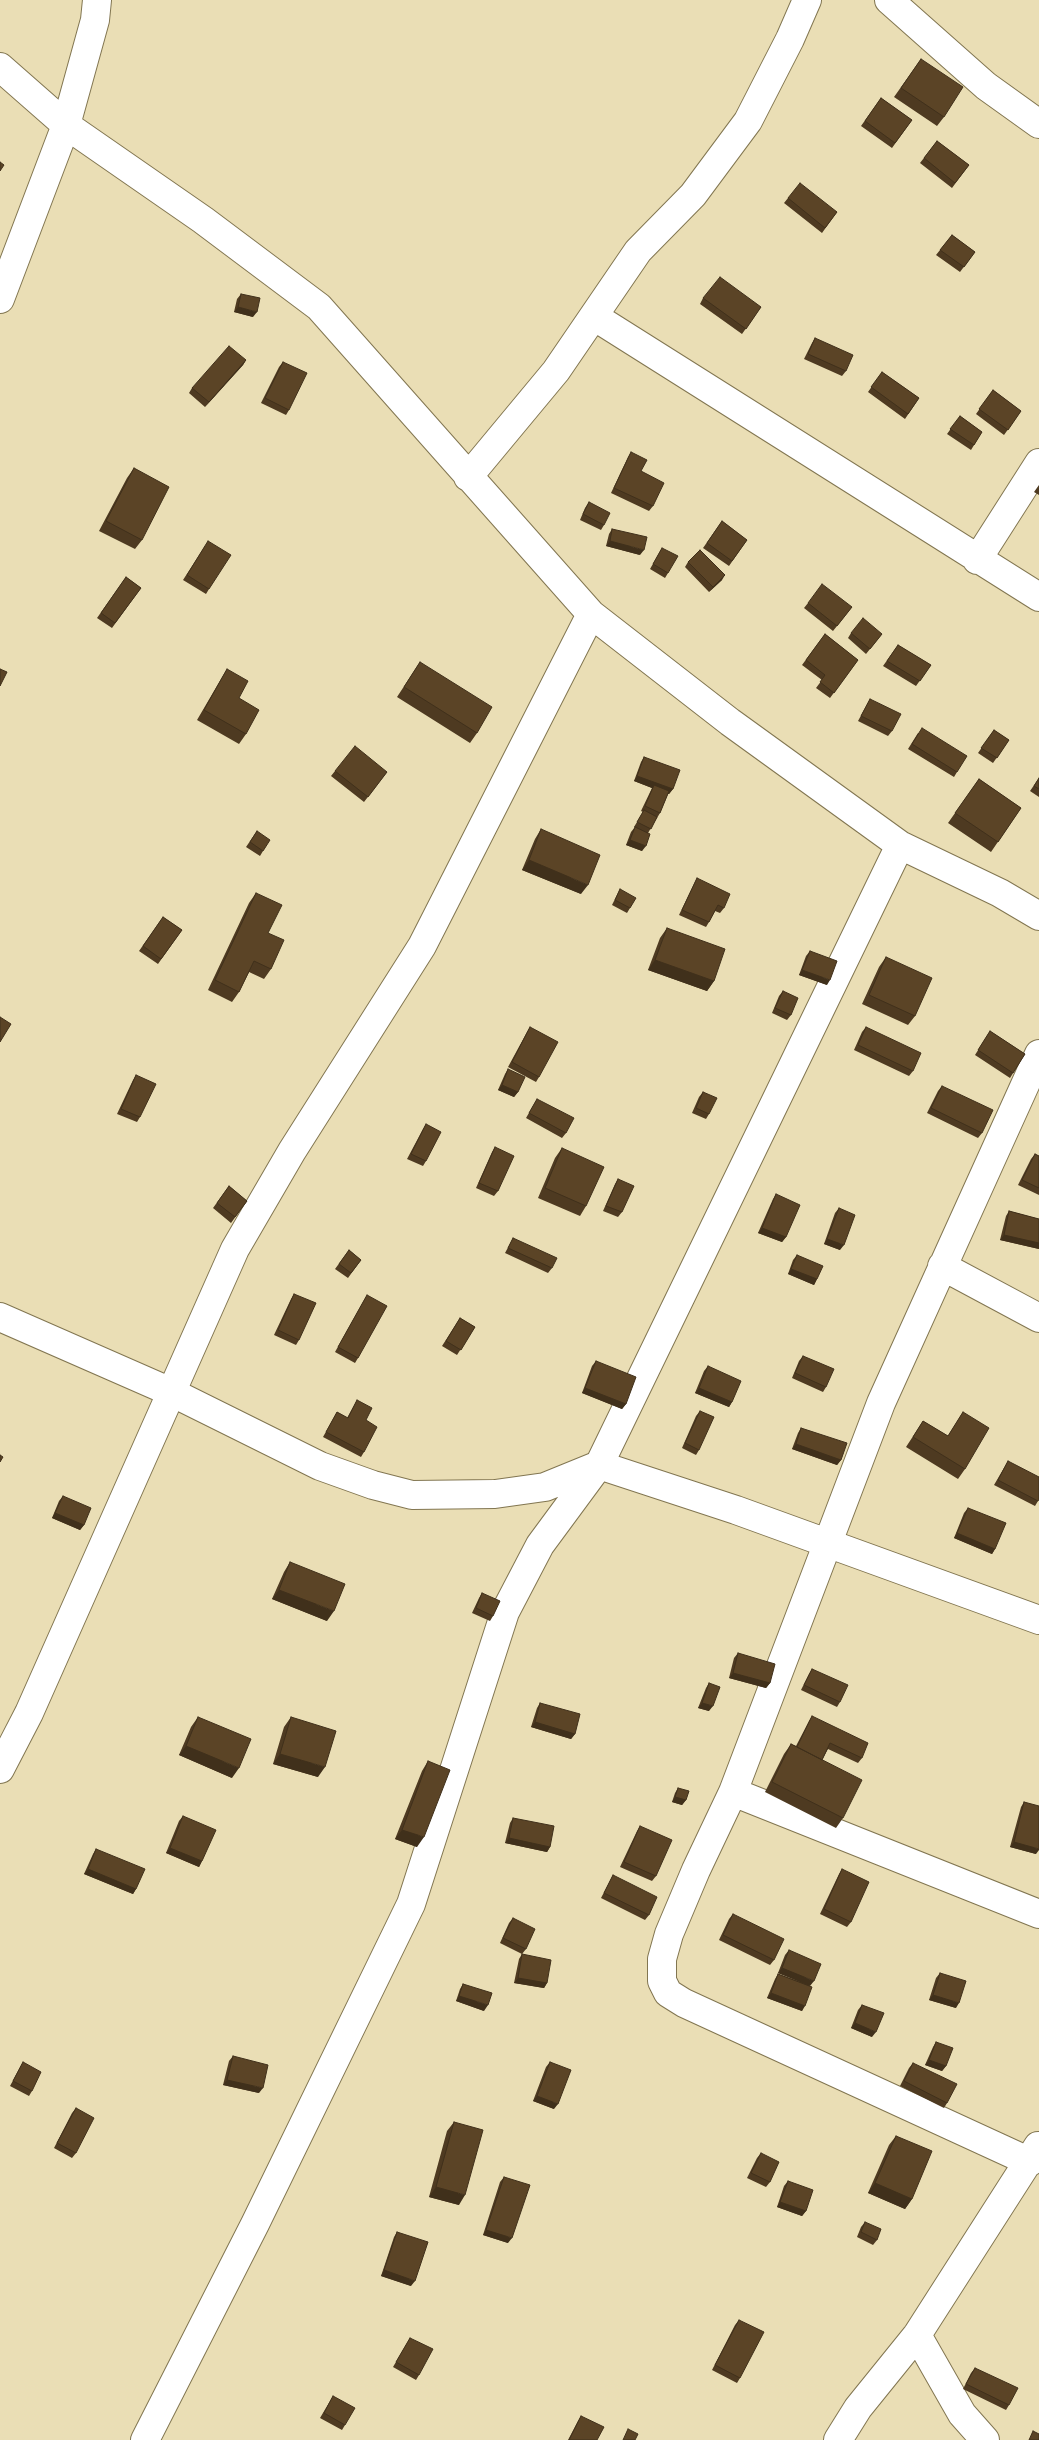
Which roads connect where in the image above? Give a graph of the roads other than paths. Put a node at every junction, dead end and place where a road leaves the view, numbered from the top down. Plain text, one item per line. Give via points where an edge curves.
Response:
1 (97, 0) edge
2 (807, 0) edge
3 (889, 0) edge
4 (0, 67) edge
5 (1039, 124) edge
6 (66, 125) junction
7 (0, 299) edge
8 (595, 317) junction
9 (1039, 463) edge
10 (468, 477) junction
11 (977, 560) junction
12 (1039, 597) edge
13 (591, 614) junction
14 (900, 844) junction
15 (1039, 916) edge
16 (1039, 1054) edge
17 (942, 1266) junction
18 (0, 1317) edge
19 (1039, 1318) edge
20 (171, 1392) junction
21 (599, 1465) junction
22 (828, 1544) junction
23 (1039, 1620) edge
24 (0, 1769) edge
25 (733, 1792) junction
26 (1039, 1914) edge
27 (1034, 2153) edge
28 (917, 2335) junction
29 (145, 2440) edge
30 (838, 2440) edge
31 (985, 2440) edge

1 - 6 street via 95,20
2 - 8 street via 748,121 693,195 638,251
3 - 5 street via 986,86
4 - 6 street
6 - 7 street
6 - 10 street via 203,220 319,307
8 - 10 street via 550,378
8 - 11 street
9 - 11 street
10 - 13 street
11 - 12 street
13 - 14 street via 730,722
13 - 20 street via 422,946 292,1151 235,1249
14 - 15 street via 1000,892
14 - 21 street
16 - 17 street
17 - 19 street
17 - 22 street via 880,1403
18 - 20 street
20 - 21 street via 320,1466 412,1495 495,1494 545,1487
20 - 24 street
21 - 22 street
21 - 29 street via 540,1545 505,1612 412,1904
22 - 23 street
22 - 25 street
25 - 26 street
25 - 27 street via 669,1934 662,1960 662,1981 668,1993 684,2003
27 - 28 street
28 - 30 street via 858,2408
28 - 31 street via 962,2414

